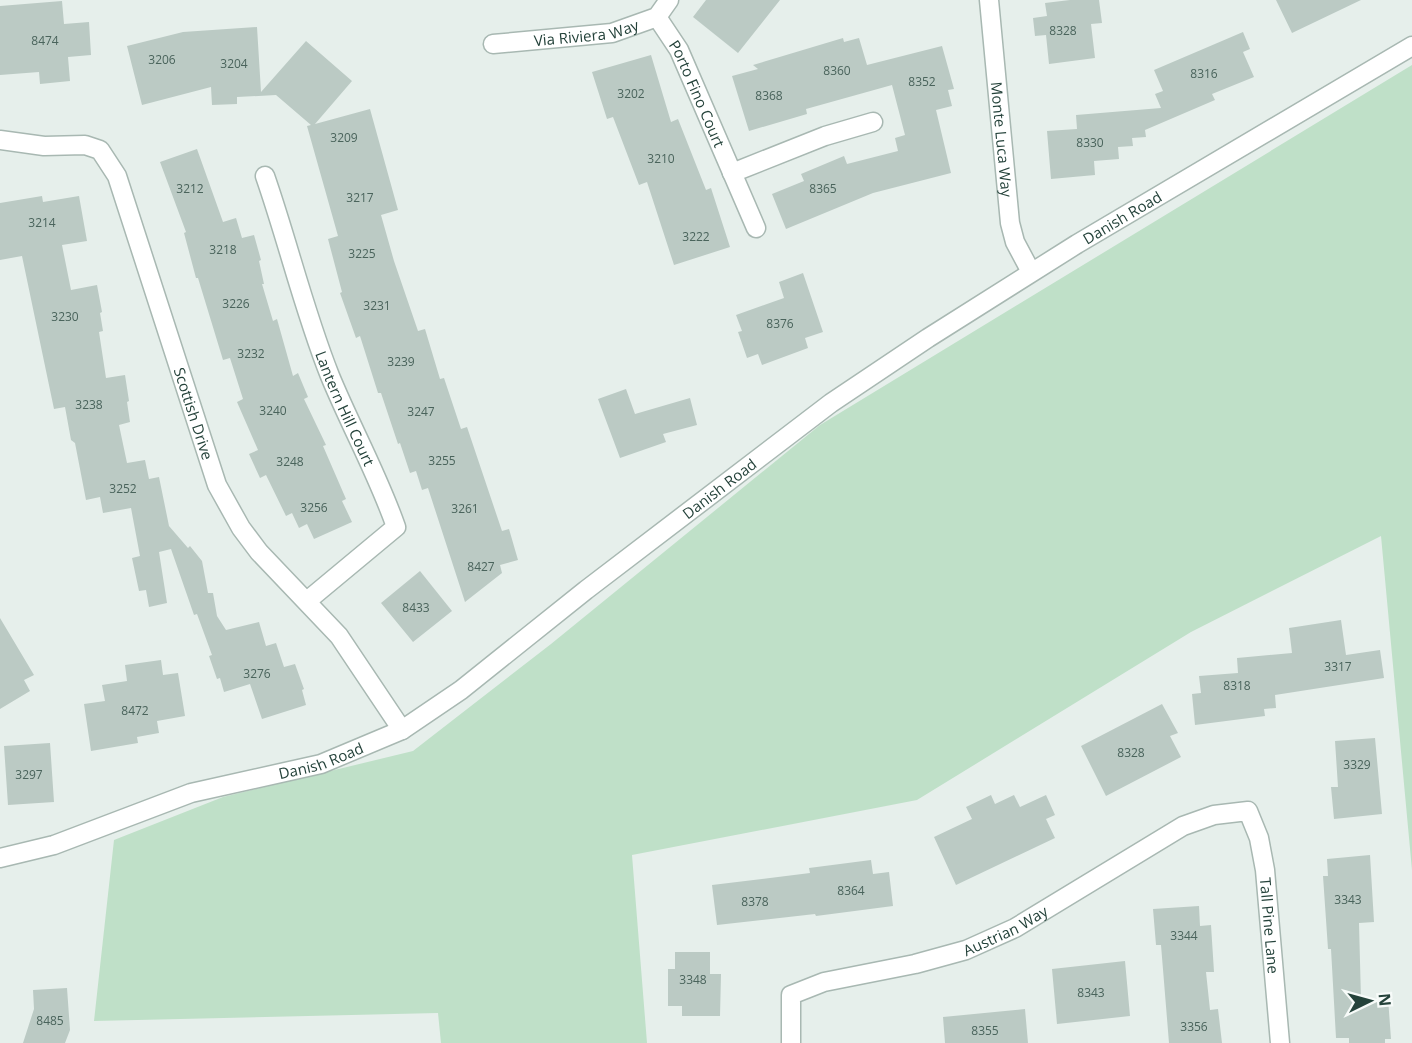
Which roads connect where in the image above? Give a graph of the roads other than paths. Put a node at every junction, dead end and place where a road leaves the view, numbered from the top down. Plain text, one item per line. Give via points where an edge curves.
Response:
1 (669, 0) edge
2 (989, 0) edge
3 (657, 17) junction
4 (494, 44) dead end
5 (1412, 46) edge
6 (873, 122) dead end
7 (0, 140) edge
8 (732, 173) junction
9 (265, 176) dead end
10 (756, 228) dead end
11 (1031, 272) junction
12 (307, 601) junction
13 (402, 730) junction
14 (1248, 811) joint
15 (0, 858) edge
16 (791, 1043) edge
17 (1280, 1043) edge

1 - 3 street, Via Riviera Way
2 - 11 street, Monte Luca Way via 1010,223
3 - 4 street, Via Riviera Way via 612,33
3 - 8 street, Porto Fino Court via 679,50
5 - 11 street, Danish Road
6 - 8 street via 825,136
7 - 12 street, Scottish Drive via 100,150 117,176 217,485 259,552
8 - 10 street, Porto Fino Court
9 - 12 street, Lantern Hill Court via 316,339 396,527
11 - 13 street, Danish Road via 831,403 461,690
12 - 13 street, Scottish Drive via 339,636
13 - 15 street, Danish Road via 321,764 192,793 54,845
14 - 16 street, Austrian Way via 1214,814 1183,826 1015,928 966,950 824,982 792,995
14 - 17 street, Tall Pine Lane via 1259,838 1264,870

